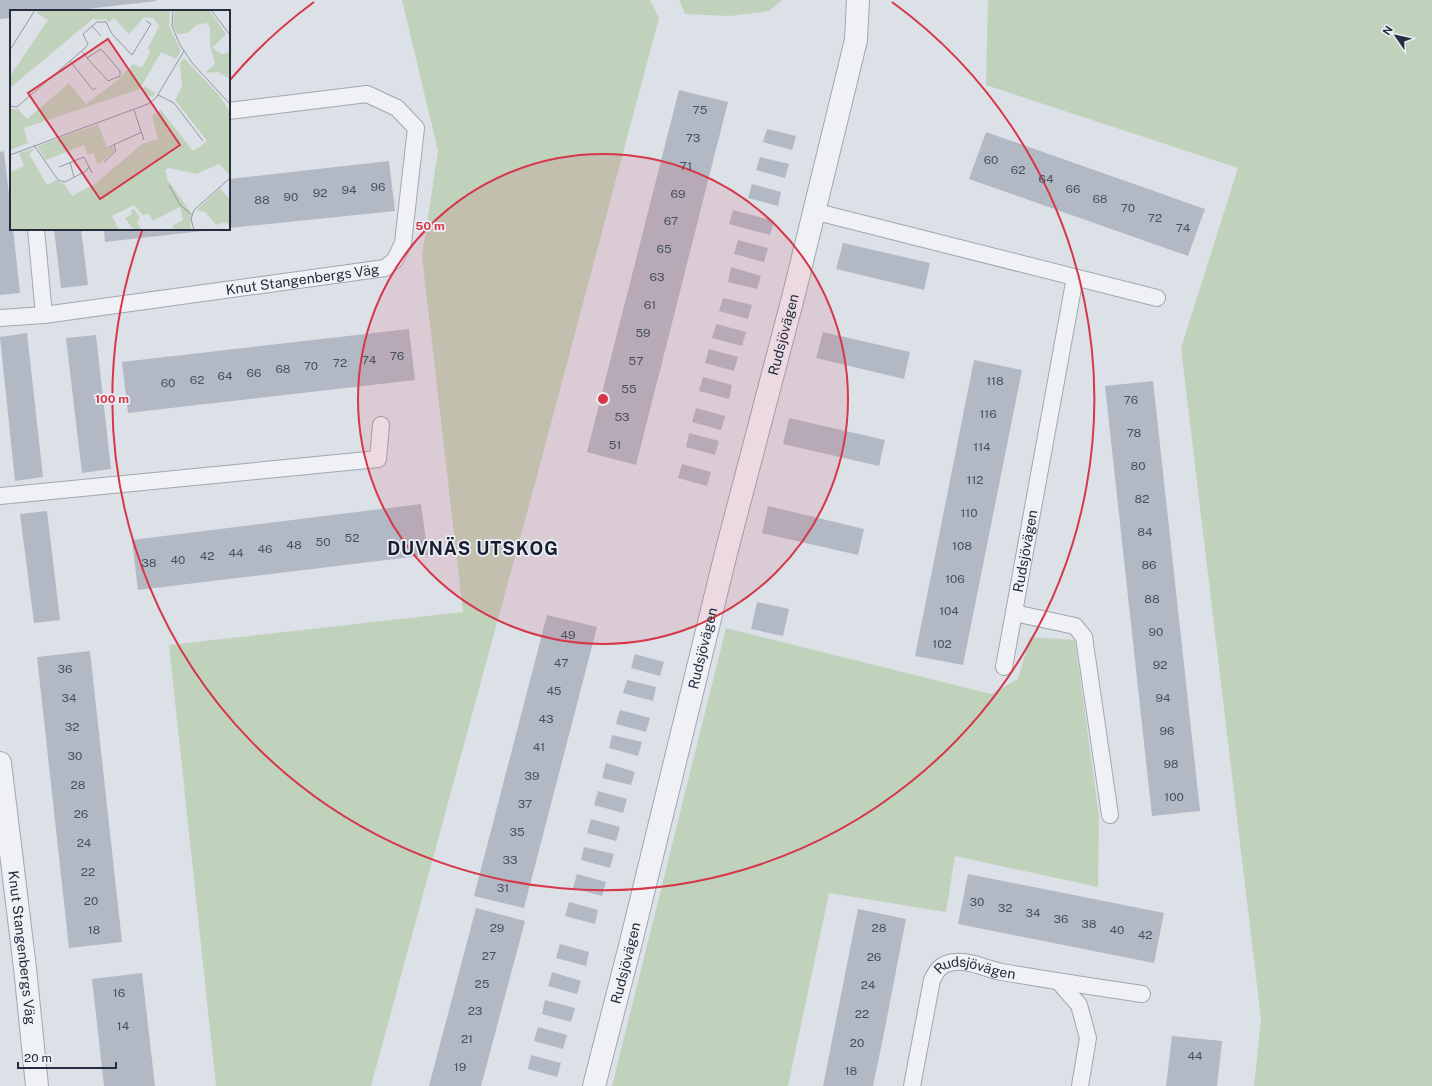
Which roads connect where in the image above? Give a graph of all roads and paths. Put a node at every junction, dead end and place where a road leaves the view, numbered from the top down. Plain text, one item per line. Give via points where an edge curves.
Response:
1 (858, 0) edge
2 (230, 111) edge
3 (813, 212) junction
4 (36, 230) edge
5 (1075, 277) junction
6 (1157, 298) dead end
7 (44, 315) junction
8 (0, 318) edge
9 (380, 425) dead end
10 (0, 496) edge
11 (1014, 613) junction
12 (1004, 667) dead end
13 (0, 763) edge
14 (1110, 815) dead end
15 (1059, 982) junction
16 (1142, 994) dead end
17 (37, 1086) edge
18 (594, 1086) edge
19 (912, 1086) edge
20 (1080, 1086) edge

1 - 3 street, Rudsjövägen via 856,40
2 - 7 lane, Knut Stangenbergs Väg via 367,94 397,108 416,128 403,243 395,260 385,268
3 - 5 lane
3 - 18 street, Rudsjövägen
4 - 7 lane
5 - 6 lane
5 - 11 lane, Rudsjövägen
7 - 8 lane, Knut Stangenbergs Väg
9 - 10 lane via 378,459
11 - 12 lane, Rudsjövägen
11 - 14 lane via 1075,626 1084,637
13 - 17 street, Knut Stangenbergs Väg
15 - 16 lane, Rudsjövägen
15 - 19 lane, Rudsjövägen via 986,969 964,962 949,963 940,967 932,980
15 - 20 lane via 1078,1005 1088,1038

